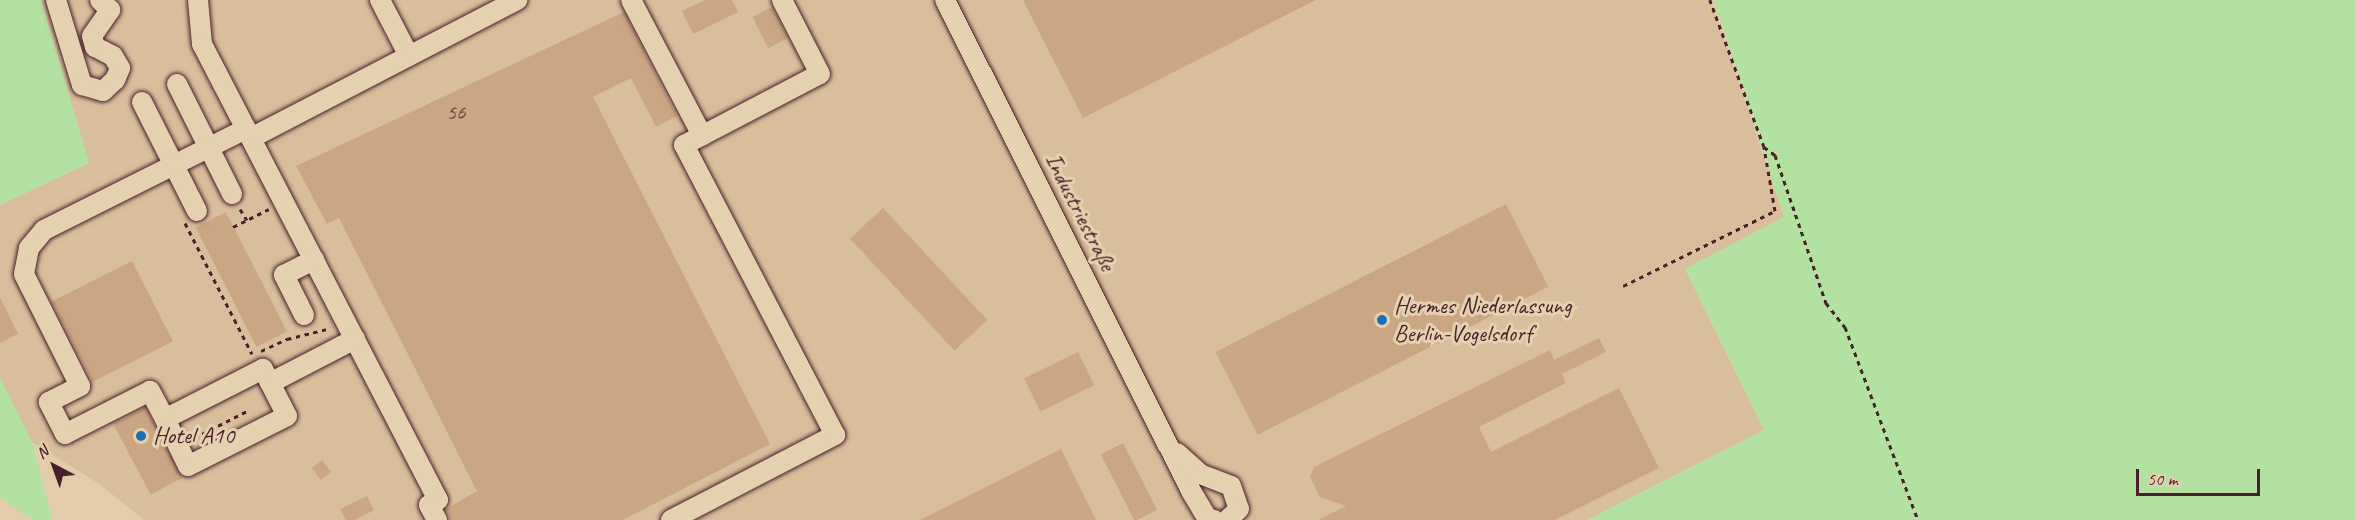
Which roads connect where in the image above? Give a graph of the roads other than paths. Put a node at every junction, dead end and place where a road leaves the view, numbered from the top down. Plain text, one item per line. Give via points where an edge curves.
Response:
1 (56, 0) edge
2 (100, 0) edge
3 (198, 0) edge
4 (380, 0) edge
5 (517, 0) edge
6 (632, 0) edge
7 (782, 0) edge
8 (945, 0) edge
9 (409, 56) junction
10 (177, 84) dead end
11 (142, 102) dead end
12 (248, 133) junction
13 (702, 135) junction
14 (209, 147) junction
15 (174, 165) junction
16 (232, 194) dead end
17 (195, 215) road end
18 (314, 260) junction
19 (304, 315) dead end
20 (351, 332) junction
21 (270, 382) junction
22 (165, 419) junction
23 (1170, 447) junction
24 (437, 520) edge
25 (671, 520) edge
26 (1214, 520) edge
27 (1227, 520) edge

1 - 2 street via 82,85 103,91 115,80 120,68 113,56 96,47 92,36 110,10
3 - 12 street via 202,44
4 - 9 street
5 - 9 street
6 - 13 street
7 - 13 street via 820,74
8 - 23 street, Industriestraße
9 - 12 street
10 - 14 street
11 - 15 street
12 - 14 street
12 - 18 street
13 - 25 street via 684,145 835,435
14 - 15 street
14 - 16 street
15 - 17 street
15 - 22 street via 44,230 29,248 24,274 80,386 49,402 65,434 150,391
18 - 19 street via 284,275
18 - 20 street
20 - 21 street
20 - 24 street via 438,500 429,505
21 - 22 street via 263,369
21 - 22 street via 287,416 188,466
23 - 26 street, Industriestraße via 1208,519
23 - 27 street, Industriestraße via 1200,474 1232,486 1239,509

